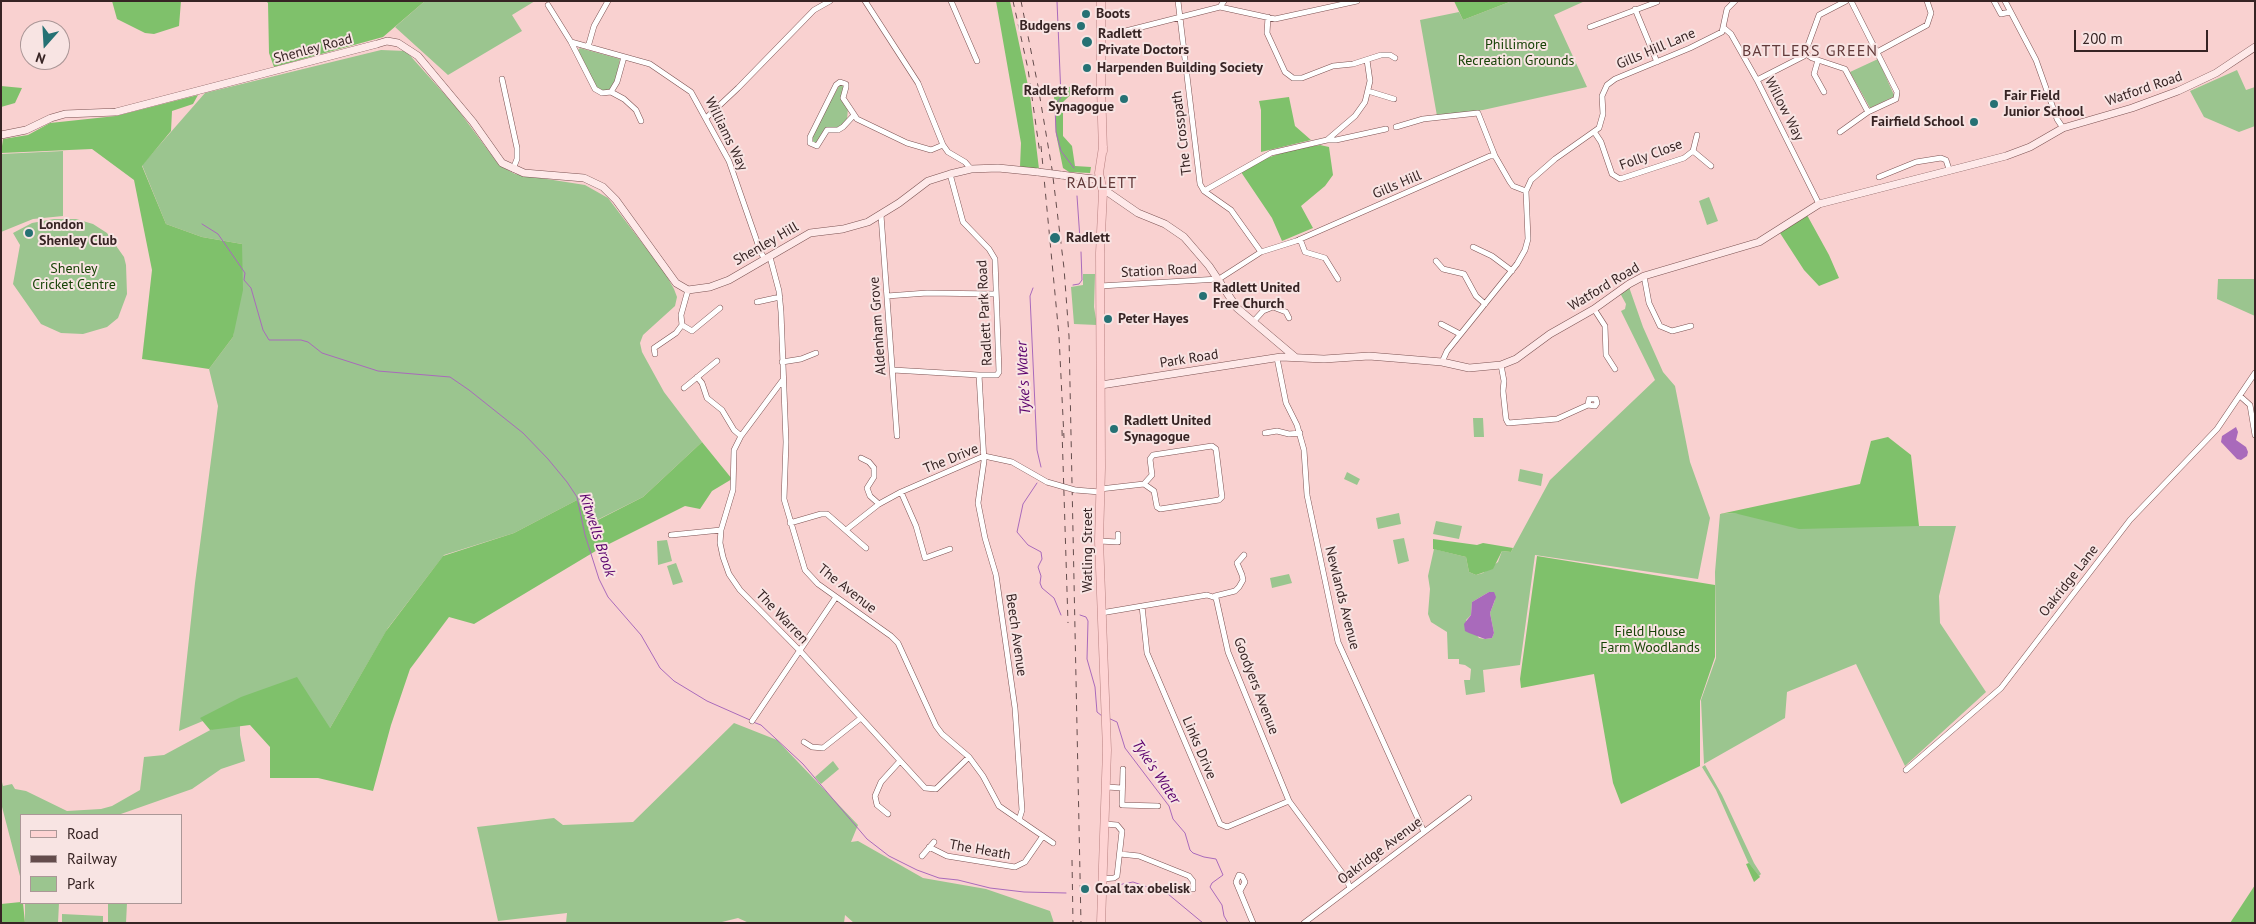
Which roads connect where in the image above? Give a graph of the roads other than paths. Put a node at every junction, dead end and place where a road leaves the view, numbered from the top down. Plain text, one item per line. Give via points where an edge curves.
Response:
1 (608, 1) edge
2 (830, 1) edge
3 (865, 1) edge
4 (951, 1) edge
5 (1101, 1) edge
6 (1178, 1) edge
7 (1224, 1) edge
8 (1357, 1) edge
9 (1846, 1) edge
10 (1851, 1) edge
11 (1927, 1) edge
12 (1994, 1) edge
13 (2005, 1) edge
14 (1657, 2) edge
15 (1730, 2) edge
16 (548, 5) dead end
17 (1220, 7) junction
18 (1635, 9) junction
19 (2010, 12) junction
20 (1180, 17) junction
21 (1268, 17) junction
22 (1590, 28) dead end
23 (1724, 28) junction
24 (1102, 37) junction
25 (571, 42) junction
26 (588, 47) junction
27 (2255, 47) edge
28 (1877, 52) junction
29 (1805, 53) junction
30 (624, 57) junction
31 (1395, 58) dead end
32 (1367, 60) junction
33 (1818, 60) junction
34 (977, 61) dead end
35 (1657, 62) junction
36 (502, 79) dead end
37 (1757, 80) junction
38 (1368, 91) junction
39 (610, 92) junction
40 (1824, 92) dead end
41 (1394, 99) dead end
42 (1868, 112) junction
43 (854, 115) junction
44 (706, 118) junction
45 (641, 121) dead end
46 (1396, 127) dead end
47 (2063, 128) junction
48 (1386, 129) dead end
49 (1840, 132) dead end
50 (1595, 133) junction
51 (1, 135) edge
52 (1697, 135) dead end
53 (1327, 140) junction
54 (943, 146) junction
55 (1693, 151) junction
56 (1496, 156) junction
57 (1711, 166) dead end
58 (513, 169) junction
59 (971, 169) junction
60 (1949, 169) junction
61 (950, 174) junction
62 (1879, 177) dead end
63 (1101, 178) junction
64 (1526, 190) junction
65 (1204, 191) junction
66 (1103, 192) junction
67 (1819, 204) junction
68 (881, 215) junction
69 (1300, 239) junction
70 (1473, 248) dead end
71 (1261, 252) junction
72 (768, 258) junction
73 (1436, 262) dead end
74 (1512, 271) junction
75 (1644, 276) junction
76 (1218, 279) junction
77 (1338, 279) dead end
78 (1100, 286) junction
79 (688, 290) junction
80 (996, 294) junction
81 (888, 296) junction
82 (780, 297) junction
83 (757, 302) dead end
84 (1485, 304) junction
85 (720, 308) dead end
86 (1594, 309) junction
87 (1289, 318) dead end
88 (1253, 322) junction
89 (1441, 324) dead end
90 (682, 325) junction
91 (1691, 326) dead end
92 (1460, 334) junction
93 (1282, 348) junction
94 (816, 353) dead end
95 (655, 354) dead end
96 (1295, 357) junction
97 (1279, 358) junction
98 (717, 360) dead end
99 (782, 362) junction
100 (1442, 362) junction
101 (1501, 365) junction
102 (1614, 369) dead end
103 (893, 370) junction
104 (2255, 373) edge
105 (979, 375) junction
106 (697, 377) junction
107 (782, 381) junction
108 (1101, 385) junction
109 (684, 388) dead end
110 (2240, 396) junction
111 (1588, 405) dead end
112 (1265, 433) dead end
113 (1300, 433) junction
114 (2255, 435) edge
115 (741, 436) junction
116 (897, 436) dead end
117 (984, 456) junction
118 (861, 458) dead end
119 (1144, 484) junction
120 (1100, 491) junction
121 (901, 492) junction
122 (879, 504) junction
123 (790, 523) junction
124 (721, 530) junction
125 (846, 530) junction
126 (1118, 534) dead end
127 (671, 535) dead end
128 (1099, 541) junction
129 (866, 548) dead end
130 (950, 549) dead end
131 (1244, 555) dead end
132 (1215, 596) junction
133 (836, 597) junction
134 (1142, 606) junction
135 (1101, 613) junction
136 (798, 650) junction
137 (861, 718) junction
138 (752, 721) dead end
139 (804, 742) dead end
140 (969, 757) junction
141 (900, 761) junction
142 (1123, 770) dead end
143 (1906, 770) dead end
144 (1107, 787) junction
145 (1122, 788) junction
146 (1469, 798) dead end
147 (1289, 801) junction
148 (1158, 806) dead end
149 (888, 814) dead end
150 (1019, 820) junction
151 (1105, 824) junction
152 (1424, 832) junction
153 (1043, 836) junction
154 (934, 842) dead end
155 (1053, 843) dead end
156 (929, 848) junction
157 (1120, 854) junction
158 (922, 856) dead end
159 (1346, 878) junction
160 (1102, 879) junction
161 (1355, 884) junction
162 (1350, 888) junction
163 (1193, 889) dead end
164 (1240, 891) dead end
165 (1103, 922) edge
166 (1253, 923) edge
167 (1304, 923) edge

1 - 26 street via 594,26
2 - 44 street via 808,16
3 - 54 street via 918,83
4 - 34 street
5 - 24 main road, Watling Street
6 - 20 street, The Crosspath
7 - 17 street
8 - 21 street via 1278,18
9 - 29 street via 1819,15
10 - 28 street
11 - 28 street via 1932,13 1927,25
12 - 19 street via 2001,14
13 - 19 street
14 - 18 street
15 - 23 street
16 - 25 street
17 - 20 street
17 - 21 street
18 - 22 street
18 - 35 street
19 - 47 street via 2036,60
20 - 24 street
20 - 65 street, The Crosspath via 1200,184
21 - 32 street via 1267,33 1286,72 1293,78
23 - 35 street, Gills Hill Lane via 1717,35
23 - 37 street, Willow Way via 1731,34
24 - 63 main road, Watling Street
25 - 26 street, Williams Way
25 - 39 street via 594,89
26 - 30 street, Williams Way
27 - 47 street, Watford Road via 2216,73 2178,91
28 - 42 street via 1898,94 1896,99
29 - 33 street
29 - 37 street
30 - 39 street via 617,82
30 - 44 street, Williams Way via 650,64 670,76 690,92
31 - 32 street via 1381,55
32 - 38 street via 1370,72
33 - 40 street via 1814,74
33 - 42 street via 1845,69
35 - 50 street, Gills Hill Lane via 1607,85 1602,96 1602,124
36 - 58 street via 517,148
37 - 67 street, Willow Way
38 - 41 street
38 - 53 street via 1355,116
39 - 45 street via 636,110
42 - 49 street
43 - 43 street via 838,130 827,130 817,146 810,143 838,83 846,84 843,98
43 - 54 street via 907,143 932,150
44 - 72 street, Williams Way via 729,161 761,253
46 - 56 street via 1478,113
47 - 60 street, Watford Road via 2006,156
48 - 53 street
50 - 55 street, Folly Close via 1612,174 1617,178 1623,179 1684,158
50 - 64 street via 1543,168
51 - 58 street, Shenley Road via 26,130 65,114 116,112 387,42 398,43 418,56 473,122 502,163
52 - 55 street, Folly Close
53 - 65 street via 1271,153
54 - 59 street
55 - 57 street, Folly Close
56 - 64 street via 1513,186
56 - 69 street, Gills Hill
58 - 79 street via 584,178 603,187 616,200 676,284
59 - 61 street, Shenley Hill
59 - 63 street, Shenley Hill, bridge via 998,168
60 - 62 street via 1946,160 1941,158 1916,162
60 - 67 street, Watford Road
61 - 68 street, Shenley Hill via 928,181
61 - 80 street, Radlett Park Road via 963,222 993,253
63 - 66 main road, Watling Street
64 - 74 street via 1527,245
65 - 71 street, The Crosspath via 1231,210
66 - 76 street via 1184,237
66 - 78 main road, Watling Street
67 - 75 street, Watford Road via 1759,242
68 - 72 street, Shenley Hill via 857,226 810,233
68 - 81 street, Aldenham Grove
69 - 71 street, Gills Hill
69 - 77 street via 1305,252 1325,258
70 - 74 street via 1492,256
71 - 76 street, Gills Hill
72 - 79 street, Shenley Hill via 718,285
72 - 82 street, The Avenue
73 - 84 street via 1443,269 1464,274 1476,296
74 - 84 street
75 - 86 street, Watford Road
75 - 91 street via 1649,303 1660,326 1672,331
76 - 78 street, Station Road
76 - 88 street via 1237,308
78 - 108 main road, Watling Street
79 - 90 street via 681,315
80 - 81 street
80 - 105 street, Radlett Park Road via 1000,369 997,375
81 - 103 street, Aldenham Grove
82 - 83 street
82 - 99 street, The Avenue
84 - 92 street
85 - 90 street via 693,331
86 - 101 street, Watford Road via 1550,334 1516,359
86 - 102 street via 1605,326 1606,355
87 - 88 street via 1286,312 1273,307 1263,311
88 - 93 street
89 - 92 street
90 - 95 street via 654,348
92 - 100 street
93 - 96 street
93 - 97 street
94 - 99 street
96 - 97 street, Watford Road
96 - 100 street, Watford Road via 1369,356
97 - 108 street, Park Road
97 - 113 street, Newlands Avenue via 1286,404
98 - 106 street
99 - 107 street, The Avenue
100 - 101 street, Watford Road via 1469,368
101 - 111 street via 1508,423 1557,419
103 - 105 street
103 - 116 street, Aldenham Grove
104 - 110 street, Oakridge Lane
105 - 117 street, Beech Avenue
106 - 109 street
106 - 115 street via 707,398 722,410
107 - 115 street, The Warren
107 - 123 street, The Avenue via 786,442 784,499
108 - 120 main road, Watling Street
110 - 114 street via 2250,405
110 - 143 street, Oakridge Lane via 2208,440 2130,520 2001,688
112 - 113 street
113 - 152 street, Newlands Avenue via 1311,514 1338,642
115 - 124 street, The Warren via 734,450 734,490
117 - 120 street, The Drive, bridge via 1012,462 1047,482 1074,490
117 - 121 street, The Drive
117 - 150 street, Beech Avenue via 978,502 996,575 1015,708 1022,810
118 - 122 street via 874,468 874,477 867,488
119 - 119 street via 1152,475 1150,459 1153,455 1212,446 1216,449 1220,500 1158,509 1154,491
119 - 120 street, The Drive
120 - 128 main road, Watling Street
121 - 122 street, The Drive
121 - 130 street via 925,558
122 - 125 street, The Drive
123 - 125 street via 827,514
123 - 133 street, The Avenue via 805,570
124 - 127 street
124 - 136 street, The Warren via 723,557 734,581
125 - 129 street
126 - 128 street via 1118,542
128 - 135 main road, Watling Street
131 - 132 street via 1237,562 1242,584 1235,591
132 - 134 street
132 - 147 street, Goodyers Avenue via 1228,652
133 - 136 street
133 - 140 street, The Avenue via 898,643 936,726
134 - 135 street
134 - 147 street, Links Drive via 1147,653 1220,824 1227,827
135 - 144 main road, Watling Street
136 - 137 street, The Warren
136 - 138 street
137 - 139 street via 823,748
137 - 141 street, The Warren
140 - 141 street, The Warren via 932,790 925,788
140 - 150 street, The Avenue via 999,806
141 - 149 street via 881,782 875,796 877,805
142 - 145 street
144 - 145 street
144 - 151 main road, Watling Street
145 - 148 street via 1122,805
146 - 152 street, Oakridge Avenue
147 - 159 street, Goodyers Avenue
150 - 153 street, The Avenue
151 - 157 street via 1117,824 1121,829
151 - 160 main road, Watling Street
152 - 161 street, Oakridge Avenue
153 - 155 street, The Avenue
153 - 156 street, The Heath via 1026,862 1015,868 947,856
154 - 156 street, The Heath
156 - 158 street, The Heath
157 - 160 street via 1117,876
157 - 163 street via 1143,858 1189,876
159 - 161 street, Goodyers Avenue
159 - 162 street, Goodyers Avenue
160 - 165 main road, Watling Street
161 - 162 street, Oakridge Avenue
162 - 167 street, Oakridge Avenue
164 - 166 street

